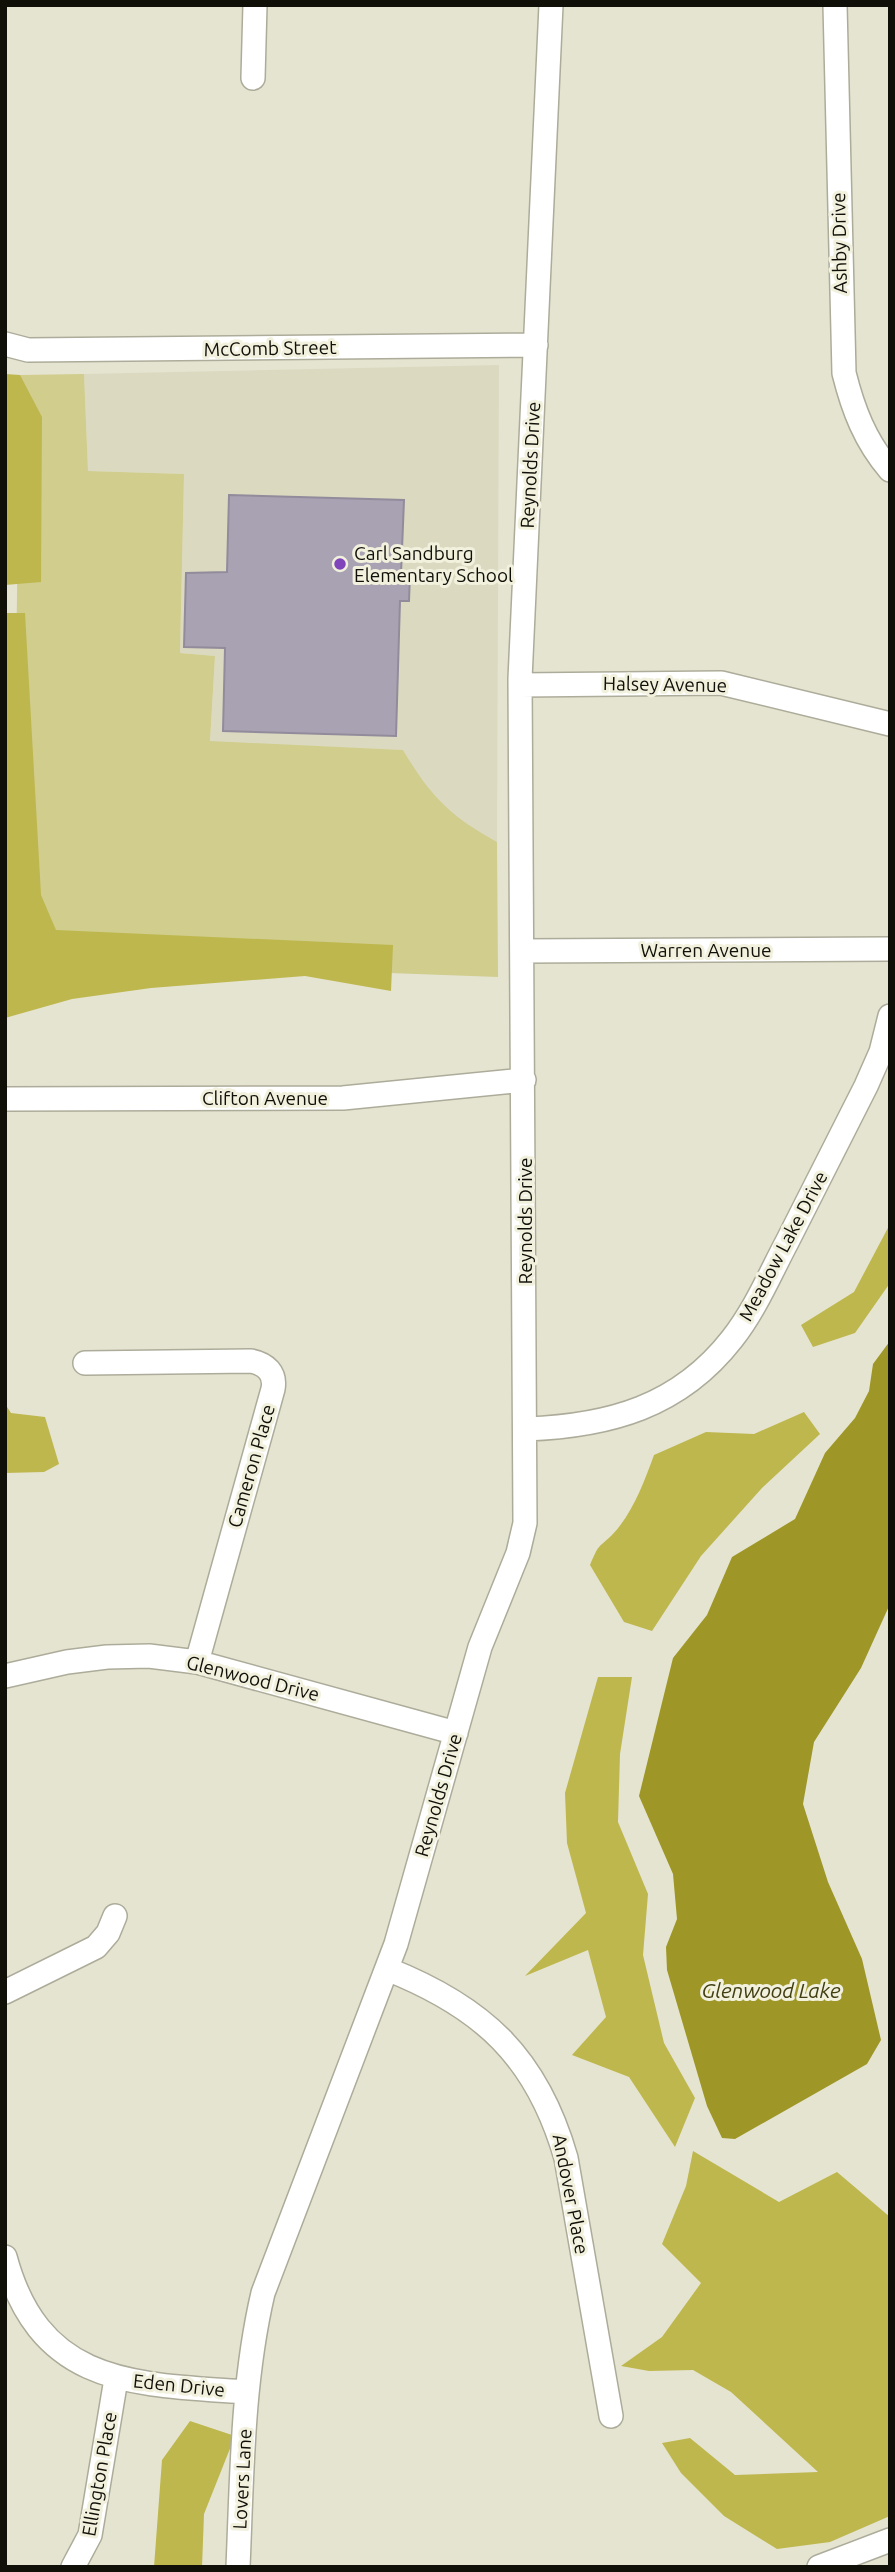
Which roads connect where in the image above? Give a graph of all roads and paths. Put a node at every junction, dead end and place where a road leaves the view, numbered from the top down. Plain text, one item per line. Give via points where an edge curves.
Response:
1 (255, 5) edge
2 (551, 5) edge
3 (835, 5) edge
4 (253, 78) dead end
5 (5, 344) edge
6 (536, 345) junction
7 (890, 470) edge
8 (520, 685) junction
9 (890, 724) edge
10 (890, 949) edge
11 (522, 951) junction
12 (890, 1016) edge
13 (524, 1080) junction
14 (5, 1099) edge
15 (85, 1363) dead end
16 (527, 1429) junction
17 (197, 1662) junction
18 (5, 1676) edge
19 (456, 1733) junction
20 (115, 1916) dead end
21 (387, 1969) junction
22 (5, 1992) edge
23 (5, 2257) edge
24 (116, 2379) junction
25 (246, 2392) junction
26 (611, 2416) dead end
27 (890, 2540) edge
28 (73, 2567) edge
29 (238, 2567) edge
30 (819, 2567) edge

1 - 4 street
2 - 6 street, Reynolds Drive
3 - 7 street, Ashby Drive via 844,373 865,435
5 - 6 street, McComb Street via 28,350
6 - 8 street, Reynolds Drive
8 - 9 street, Halsey Avenue via 721,683
8 - 11 street, Reynolds Drive
10 - 11 street, Warren Avenue
11 - 13 street, Reynolds Drive
12 - 16 street, Meadow Lake Drive via 866,1086 755,1303 726,1347 686,1384 627,1415 593,1424
13 - 14 street, Clifton Avenue via 343,1098
13 - 16 street, Reynolds Drive
15 - 17 street, Cameron Place via 251,1361 268,1369 273,1377
16 - 19 street, Reynolds Drive via 525,1523 518,1553 480,1647
17 - 18 street, Glenwood Drive via 107,1657
17 - 19 street, Glenwood Drive
19 - 21 street, Reynolds Drive
20 - 22 street via 96,1947
21 - 25 street, Reynolds Drive via 274,2262 253,2338
21 - 26 street, Andover Place via 447,1996 475,2015 523,2063 542,2092 566,2158
23 - 24 street, Eden Drive via 17,2293 48,2339 70,2357
24 - 25 street, Eden Drive
24 - 28 street, Ellington Place via 90,2535
25 - 29 street, Lovers Lane
27 - 30 street

